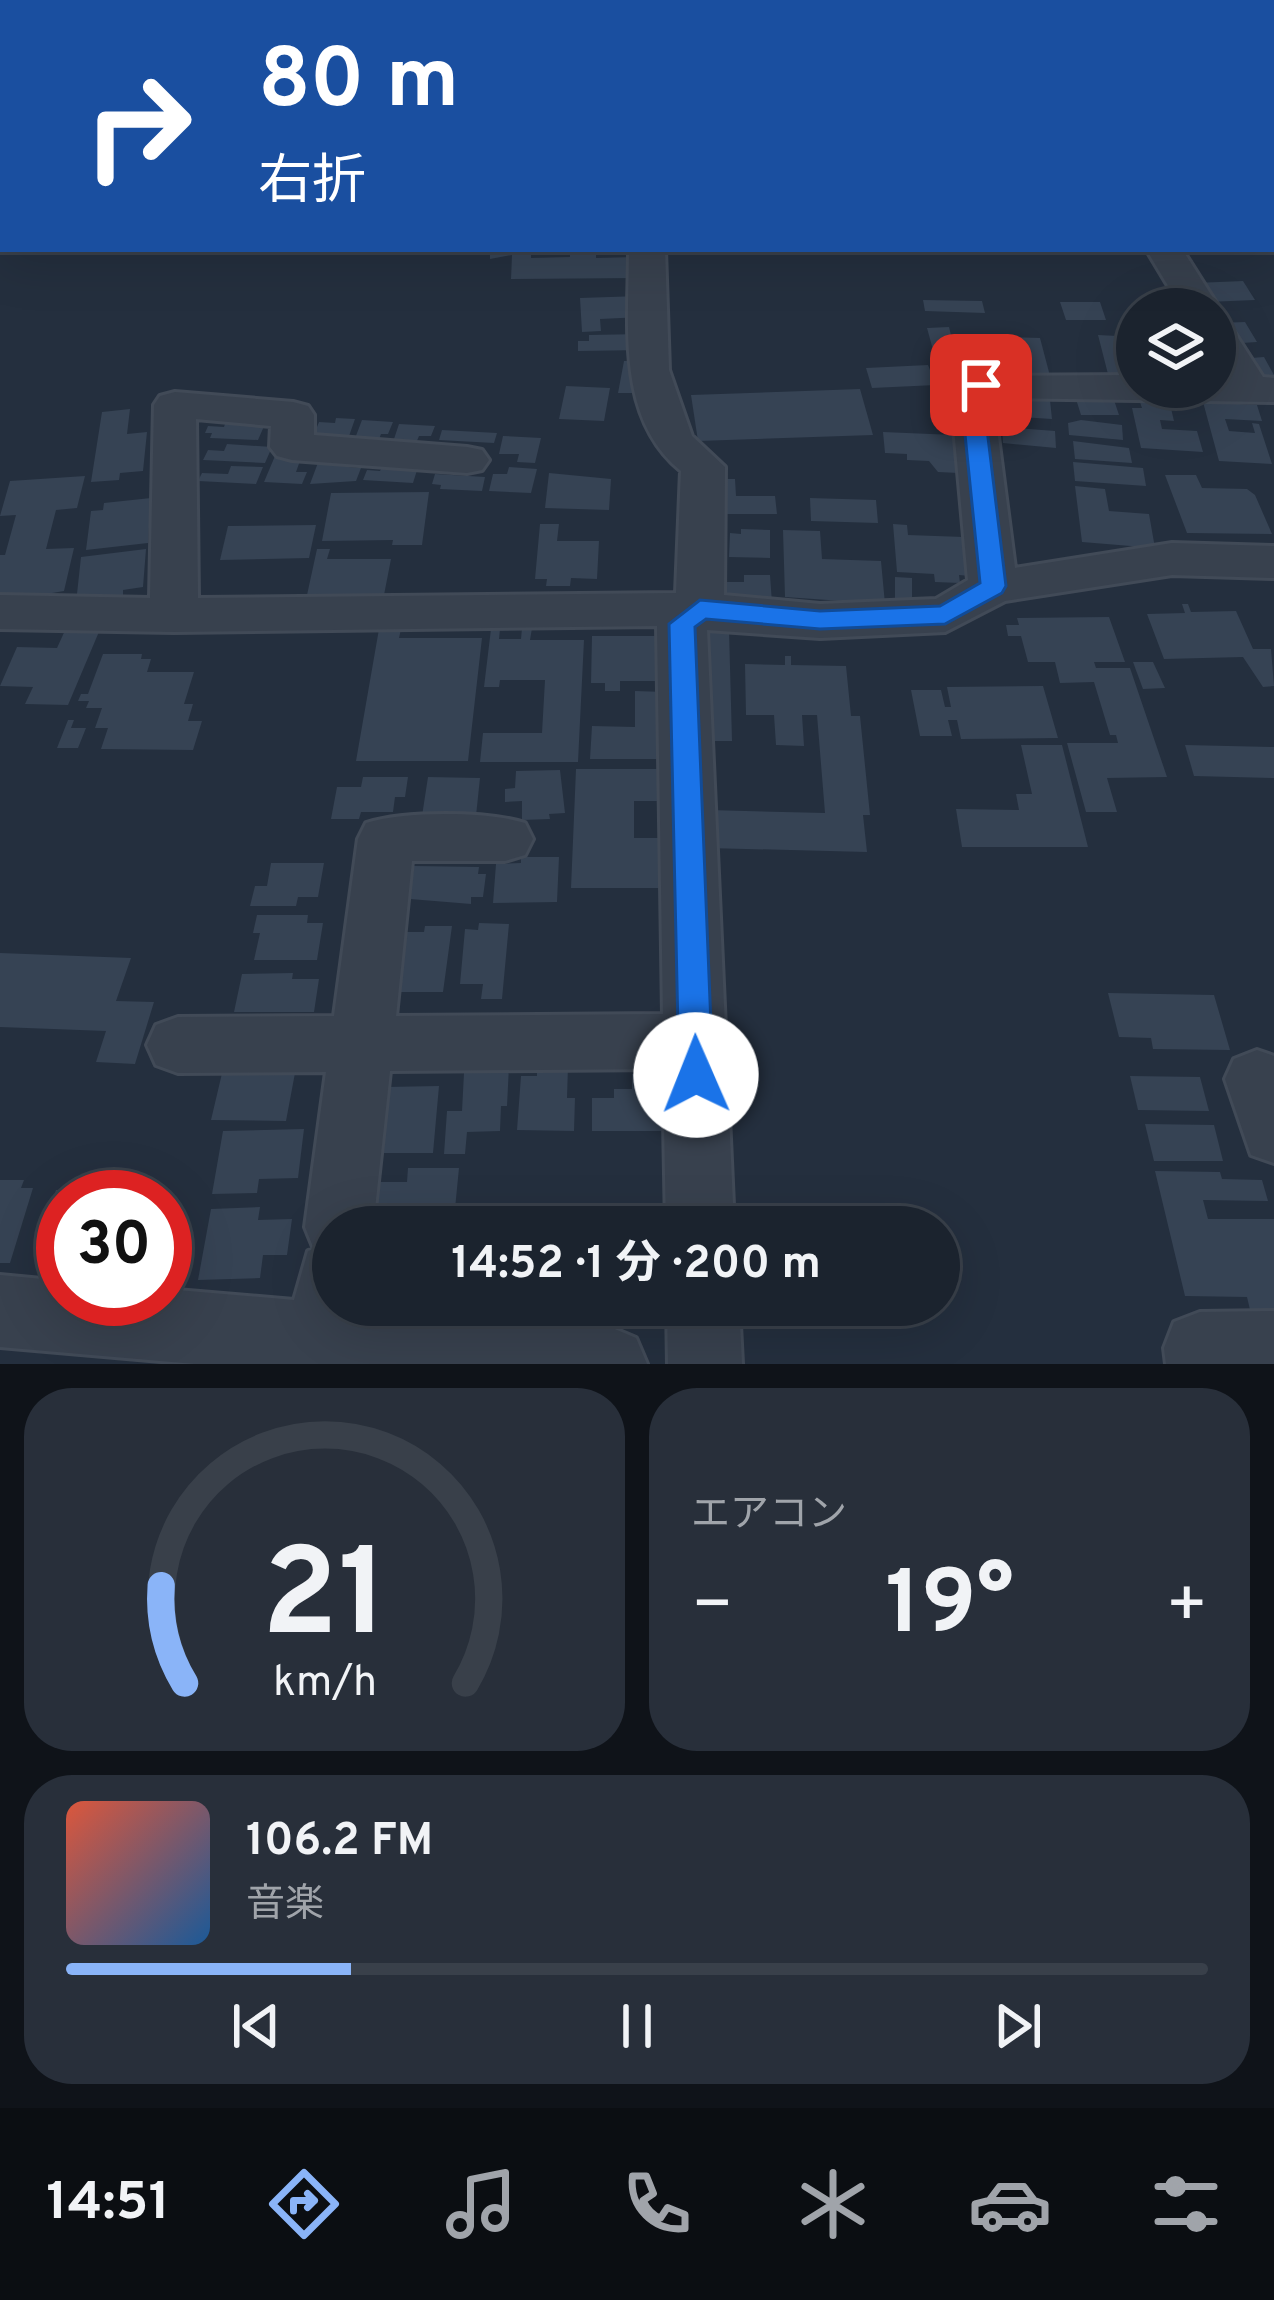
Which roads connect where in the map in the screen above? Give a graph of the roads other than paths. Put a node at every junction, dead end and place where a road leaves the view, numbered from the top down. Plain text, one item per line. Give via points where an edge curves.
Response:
1 (647, 252) edge
2 (1166, 252) edge
3 (1188, 288) edge
4 (1236, 358) edge
5 (1263, 391) edge
6 (467, 460) dead end
7 (1274, 562) edge
8 (993, 586) junction
9 (700, 609) junction
10 (0, 612) edge
11 (174, 615) junction
12 (505, 839) dead end
13 (696, 1041) junction
14 (178, 1045) dead end
15 (361, 1047) junction
16 (342, 1206) edge
17 (700, 1206) edge
18 (0, 1311) edge
19 (704, 1326) edge
20 (307, 1329) edge
21 (1274, 1347) edge
22 (610, 1364) edge
23 (705, 1364) edge
24 (1204, 1364) edge

1 - 9 street via 649,370 672,442 703,467
2 - 3 street
4 - 5 street
5 - 8 street via 981,385 972,395
6 - 11 street via 292,447 293,415 176,405
7 - 8 street via 1172,559
8 - 9 street via 945,615 820,620
9 - 11 street
9 - 13 street via 682,624
10 - 11 street
12 - 15 street via 386,839
13 - 15 street
13 - 17 street
14 - 15 street
15 - 16 street
18 - 20 street
19 - 23 street
20 - 22 street
21 - 24 street via 1200,1348

